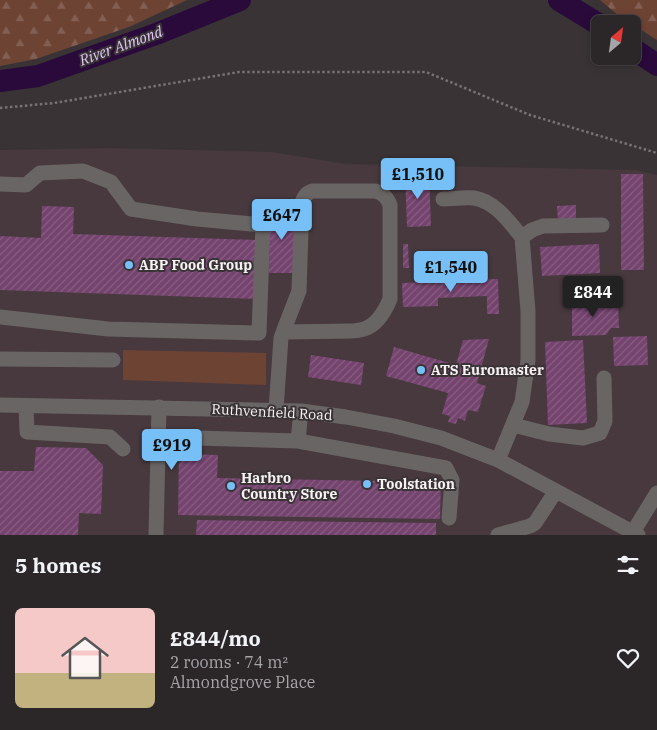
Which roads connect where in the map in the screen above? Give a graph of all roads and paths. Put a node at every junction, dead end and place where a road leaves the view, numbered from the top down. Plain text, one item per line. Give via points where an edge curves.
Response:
1 (0, 108) edge
2 (657, 152) edge
3 (0, 184) edge
4 (443, 199) dead end
5 (602, 225) dead end
6 (522, 237) junction
7 (0, 317) edge
8 (283, 332) junction
9 (0, 359) edge
10 (113, 360) dead end
11 (604, 378) dead end
12 (0, 405) edge
13 (26, 406) junction
14 (158, 408) junction
15 (276, 410) junction
16 (301, 411) junction
17 (513, 425) junction
18 (197, 438) dead end
19 (298, 441) junction
20 (123, 449) dead end
21 (498, 460) junction
22 (556, 491) junction
23 (657, 493) edge
24 (450, 518) dead end
25 (635, 534) edge
26 (156, 535) edge
27 (498, 535) edge

1 - 2 path via 54,103 239,72 426,72 530,115
3 - 7 street via 26,185 40,174 83,171 111,182 132,209 197,220 263,225 260,333 108,329
4 - 6 street via 475,198 489,204
5 - 6 street via 543,226
6 - 17 street via 528,360 522,402
8 - 8 street via 299,291 302,202 306,194 317,191 375,191 386,196 390,205 390,298 382,315 362,330
8 - 15 street
9 - 10 street
11 - 17 street via 605,421 600,433 583,438
12 - 13 street, Ruthvenfield Road
13 - 14 street, Ruthvenfield Road
13 - 20 street via 27,432 110,437
14 - 15 street, Ruthvenfield Road
14 - 26 street
15 - 16 street, Ruthvenfield Road
16 - 19 street
16 - 21 street, Ruthvenfield Road via 394,426 440,438
17 - 21 street
18 - 19 street
19 - 24 street via 446,468 452,480
21 - 22 street, Ruthvenfield Road
22 - 25 street, Ruthvenfield Road
22 - 27 street via 535,523
23 - 25 street

